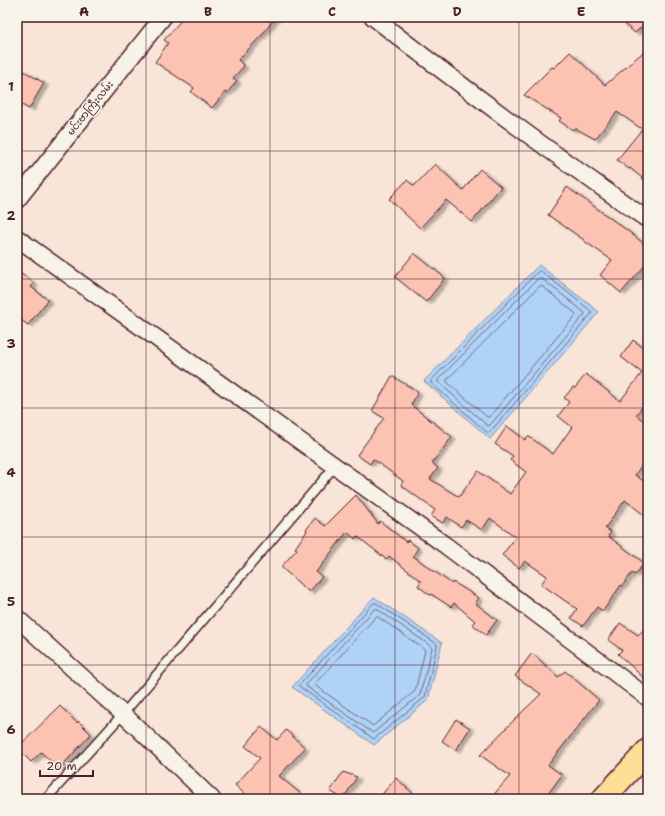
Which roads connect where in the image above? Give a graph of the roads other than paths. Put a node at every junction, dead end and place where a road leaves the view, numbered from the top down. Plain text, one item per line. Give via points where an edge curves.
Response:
1 (163, 17) edge
2 (373, 17) edge
3 (17, 200) edge
4 (648, 220) edge
5 (17, 238) edge
6 (335, 466) junction
7 (17, 618) edge
8 (648, 698) edge
9 (123, 714) junction
10 (648, 750) edge
11 (46, 799) edge
12 (212, 799) edge
13 (603, 799) edge

1 - 3 street, မင်းဗာကြီးလမ်း
2 - 4 street
5 - 6 street
6 - 8 street via 445,545
6 - 9 lane
7 - 9 street
9 - 11 lane
9 - 12 street
10 - 13 main road

